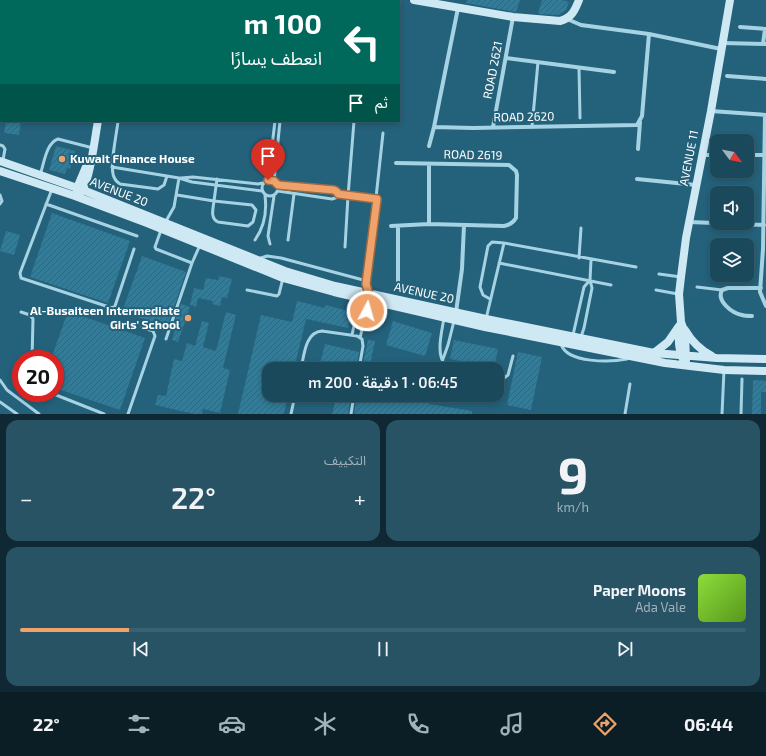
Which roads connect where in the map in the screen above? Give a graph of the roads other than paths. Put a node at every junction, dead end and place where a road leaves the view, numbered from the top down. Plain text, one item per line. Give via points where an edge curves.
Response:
1 (414, 0) edge
2 (579, 0) edge
3 (730, 0) edge
4 (458, 8) junction
5 (513, 17) junction
6 (567, 19) junction
7 (740, 27) dead end
8 (765, 29) edge
9 (649, 34) junction
10 (765, 44) edge
11 (722, 46) junction
12 (506, 58) junction
13 (538, 62) junction
14 (579, 68) junction
15 (614, 72) dead end
16 (727, 76) dead end
17 (766, 79) edge
18 (711, 111) junction
19 (765, 115) edge
20 (580, 118) dead end
21 (98, 122) edge
22 (118, 122) edge
23 (274, 122) edge
24 (280, 122) edge
25 (354, 122) edge
26 (640, 122) junction
27 (434, 127) junction
28 (493, 127) junction
29 (532, 127) junction
30 (383, 133) dead end
31 (0, 145) edge
32 (429, 146) dead end
33 (638, 149) dead end
34 (92, 152) junction
35 (702, 155) junction
36 (710, 155) edge
37 (754, 155) edge
38 (764, 155) junction
39 (1, 161) edge
40 (396, 163) dead end
41 (429, 164) junction
42 (112, 167) junction
43 (0, 171) edge
44 (40, 176) junction
45 (85, 176) junction
46 (167, 176) junction
47 (179, 178) junction
48 (217, 179) junction
49 (637, 179) dead end
50 (268, 180) junction
51 (274, 181) junction
52 (60, 183) junction
53 (263, 183) junction
54 (278, 185) junction
55 (696, 185) junction
56 (216, 186) junction
57 (52, 189) junction
58 (262, 191) junction
59 (278, 191) junction
60 (79, 193) junction
61 (294, 194) junction
62 (338, 194) junction
63 (0, 195) edge
64 (177, 195) junction
65 (265, 196) junction
66 (274, 196) junction
67 (348, 196) junction
68 (98, 197) junction
69 (377, 199) junction
70 (214, 201) junction
71 (0, 204) edge
72 (46, 204) junction
73 (689, 222) junction
74 (429, 224) junction
75 (464, 225) junction
76 (764, 225) junction
77 (164, 226) junction
78 (390, 226) dead end
79 (398, 226) junction
80 (581, 228) dead end
81 (138, 236) dead end
82 (256, 240) dead end
83 (288, 240) dead end
84 (504, 243) junction
85 (201, 244) junction
86 (270, 244) dead end
87 (345, 247) dead end
88 (134, 249) dead end
89 (765, 249) edge
90 (579, 258) junction
91 (257, 259) junction
92 (591, 260) junction
93 (499, 262) junction
94 (192, 263) junction
95 (636, 267) dead end
96 (659, 274) dead end
97 (680, 277) junction
98 (283, 278) junction
99 (590, 280) junction
100 (398, 281) dead end
101 (366, 282) junction
102 (611, 285) dead end
103 (697, 287) dead end
104 (761, 288) junction
105 (247, 290) dead end
106 (656, 290) dead end
107 (722, 290) junction
108 (680, 294) junction
109 (365, 296) junction
110 (490, 299) junction
111 (766, 306) edge
112 (21, 312) dead end
113 (445, 314) junction
114 (455, 316) junction
115 (752, 316) dead end
116 (681, 322) junction
117 (486, 323) junction
118 (142, 327) dead end
119 (352, 335) junction
120 (360, 338) junction
121 (166, 339) dead end
122 (576, 340) junction
123 (561, 342) junction
124 (32, 350) edge
125 (654, 353) junction
126 (513, 356) dead end
127 (632, 357) junction
128 (717, 358) junction
129 (766, 359) edge
130 (443, 360) joint
131 (684, 361) junction
132 (303, 362) edge
133 (360, 362) edge
134 (724, 370) junction
135 (766, 371) edge
136 (504, 378) edge
137 (742, 379) dead end
138 (0, 380) edge
139 (630, 384) dead end
140 (64, 398) edge
141 (0, 402) edge
142 (294, 402) edge
143 (353, 402) edge
144 (17, 414) edge
145 (39, 414) edge
146 (104, 414) edge
147 (128, 414) edge
148 (291, 414) edge
149 (351, 414) edge
150 (625, 414) edge
151 (722, 414) edge
152 (740, 414) edge

1 - 4 main road
2 - 6 main road via 574,13
3 - 11 main road, AVENUE 11
4 - 5 main road
4 - 27 street
5 - 6 main road via 554,21
5 - 12 street, ROAD 2621
6 - 9 street via 581,25
7 - 8 street
8 - 10 street
9 - 11 street
9 - 26 street
10 - 11 street
11 - 18 main road, AVENUE 11
12 - 13 street
12 - 28 street, ROAD 2621
13 - 14 street
13 - 29 lane
14 - 15 street
14 - 20 lane
16 - 17 street
18 - 19 street
18 - 35 main road, AVENUE 11
19 - 38 street
21 - 34 main road
22 - 42 lane
23 - 50 lane
24 - 51 lane
25 - 67 lane
26 - 29 street, ROAD 2620 via 635,126
26 - 33 street
27 - 28 street, ROAD 2620
27 - 32 street
28 - 29 street, ROAD 2620
30 - 69 lane
31 - 39 lane via 4,146 5,150
34 - 44 lane via 55,140 50,145
34 - 45 main road
35 - 36 street
35 - 55 main road, AVENUE 11
37 - 38 street
38 - 76 street
39 - 44 main road, AVENUE 20
40 - 41 street, ROAD 2619
41 - 74 street
41 - 75 street, ROAD 2619 via 509,166 516,171 516,218 513,222 509,226
42 - 46 lane
42 - 46 lane via 113,177 120,184 158,189 166,183
43 - 57 main road, AVENUE 20
44 - 52 main road, AVENUE 20
45 - 52 main road
45 - 60 main road
45 - 68 main road
46 - 47 lane
47 - 48 lane
47 - 56 lane
47 - 64 lane
48 - 53 lane
48 - 56 lane
49 - 55 street
50 - 51 lane
50 - 53 lane
51 - 54 lane
52 - 60 main road, AVENUE 20
53 - 58 lane
54 - 59 lane
54 - 62 lane via 334,190
55 - 73 main road, AVENUE 11
56 - 58 lane
56 - 70 lane
57 - 60 main road, AVENUE 20
57 - 72 lane
58 - 65 lane
59 - 61 lane
59 - 66 lane
60 - 68 main road, AVENUE 20
60 - 77 main road, AVENUE 20
61 - 62 lane via 332,199 338,197
61 - 83 lane
62 - 67 lane
63 - 71 lane
64 - 70 lane
64 - 77 lane
65 - 66 lane
65 - 82 lane via 264,221
66 - 86 lane via 268,236
67 - 69 lane
67 - 87 lane
68 - 77 main road, AVENUE 20
69 - 101 lane
70 - 70 lane via 214,220 248,226 253,222 256,210 252,205
72 - 81 lane
72 - 88 lane via 20,273 22,279 112,308 115,306
73 - 76 street
73 - 97 main road, AVENUE 11
74 - 75 street, ROAD 2619
74 - 79 street, ROAD 2619
75 - 114 street via 462,269
76 - 89 street
77 - 85 main road, AVENUE 20
77 - 91 main road, AVENUE 20
77 - 94 lane via 156,249
78 - 79 street, ROAD 2619
79 - 100 street
80 - 90 lane
84 - 90 lane
84 - 93 lane
84 - 110 lane via 492,242 488,246 480,287 483,295
85 - 94 lane
85 - 98 main road, AVENUE 20
89 - 104 street
90 - 92 lane
91 - 101 lane via 267,256 281,258
91 - 109 main road, AVENUE 20
92 - 95 lane
92 - 99 lane
93 - 99 lane
93 - 110 lane
94 - 121 lane
96 - 97 lane
97 - 108 main road, AVENUE 11
98 - 105 lane via 277,296
98 - 109 main road, AVENUE 20
99 - 102 lane
99 - 122 lane via 584,287
99 - 122 lane via 592,288 584,328
101 - 109 lane
101 - 109 lane
103 - 107 lane
104 - 107 street
104 - 111 street via 761,297
106 - 108 lane
107 - 115 street via 720,297 731,310
108 - 116 main road, AVENUE 11
109 - 113 main road, AVENUE 20
109 - 119 lane
109 - 120 lane
110 - 117 lane
112 - 124 lane via 33,319
113 - 114 main road, AVENUE 20
113 - 130 lane via 439,345
114 - 117 main road, AVENUE 20
114 - 130 lane
116 - 125 main road via 668,342
116 - 128 main road via 695,344
116 - 131 main road, AVENUE 11 via 678,331
117 - 122 main road, AVENUE 20
117 - 123 main road, AVENUE 20
118 - 147 lane via 153,331 155,336
119 - 120 lane
119 - 132 lane via 322,331 313,333 308,340
120 - 133 lane via 364,344
122 - 123 main road, AVENUE 20
122 - 125 main road, AVENUE 20
122 - 127 main road, AVENUE 20
123 - 127 lane via 564,350 571,355 589,360 608,362
125 - 131 main road, AVENUE 20
126 - 136 lane via 508,376
127 - 131 main road, AVENUE 20
128 - 129 main road, AVENUE 20
128 - 131 main road, AVENUE 20
131 - 134 main road, AVENUE 20
134 - 135 main road, AVENUE 20
134 - 151 lane
137 - 152 lane
138 - 145 lane via 7,390
139 - 150 lane
140 - 146 lane
141 - 144 lane
142 - 148 lane
143 - 149 lane

